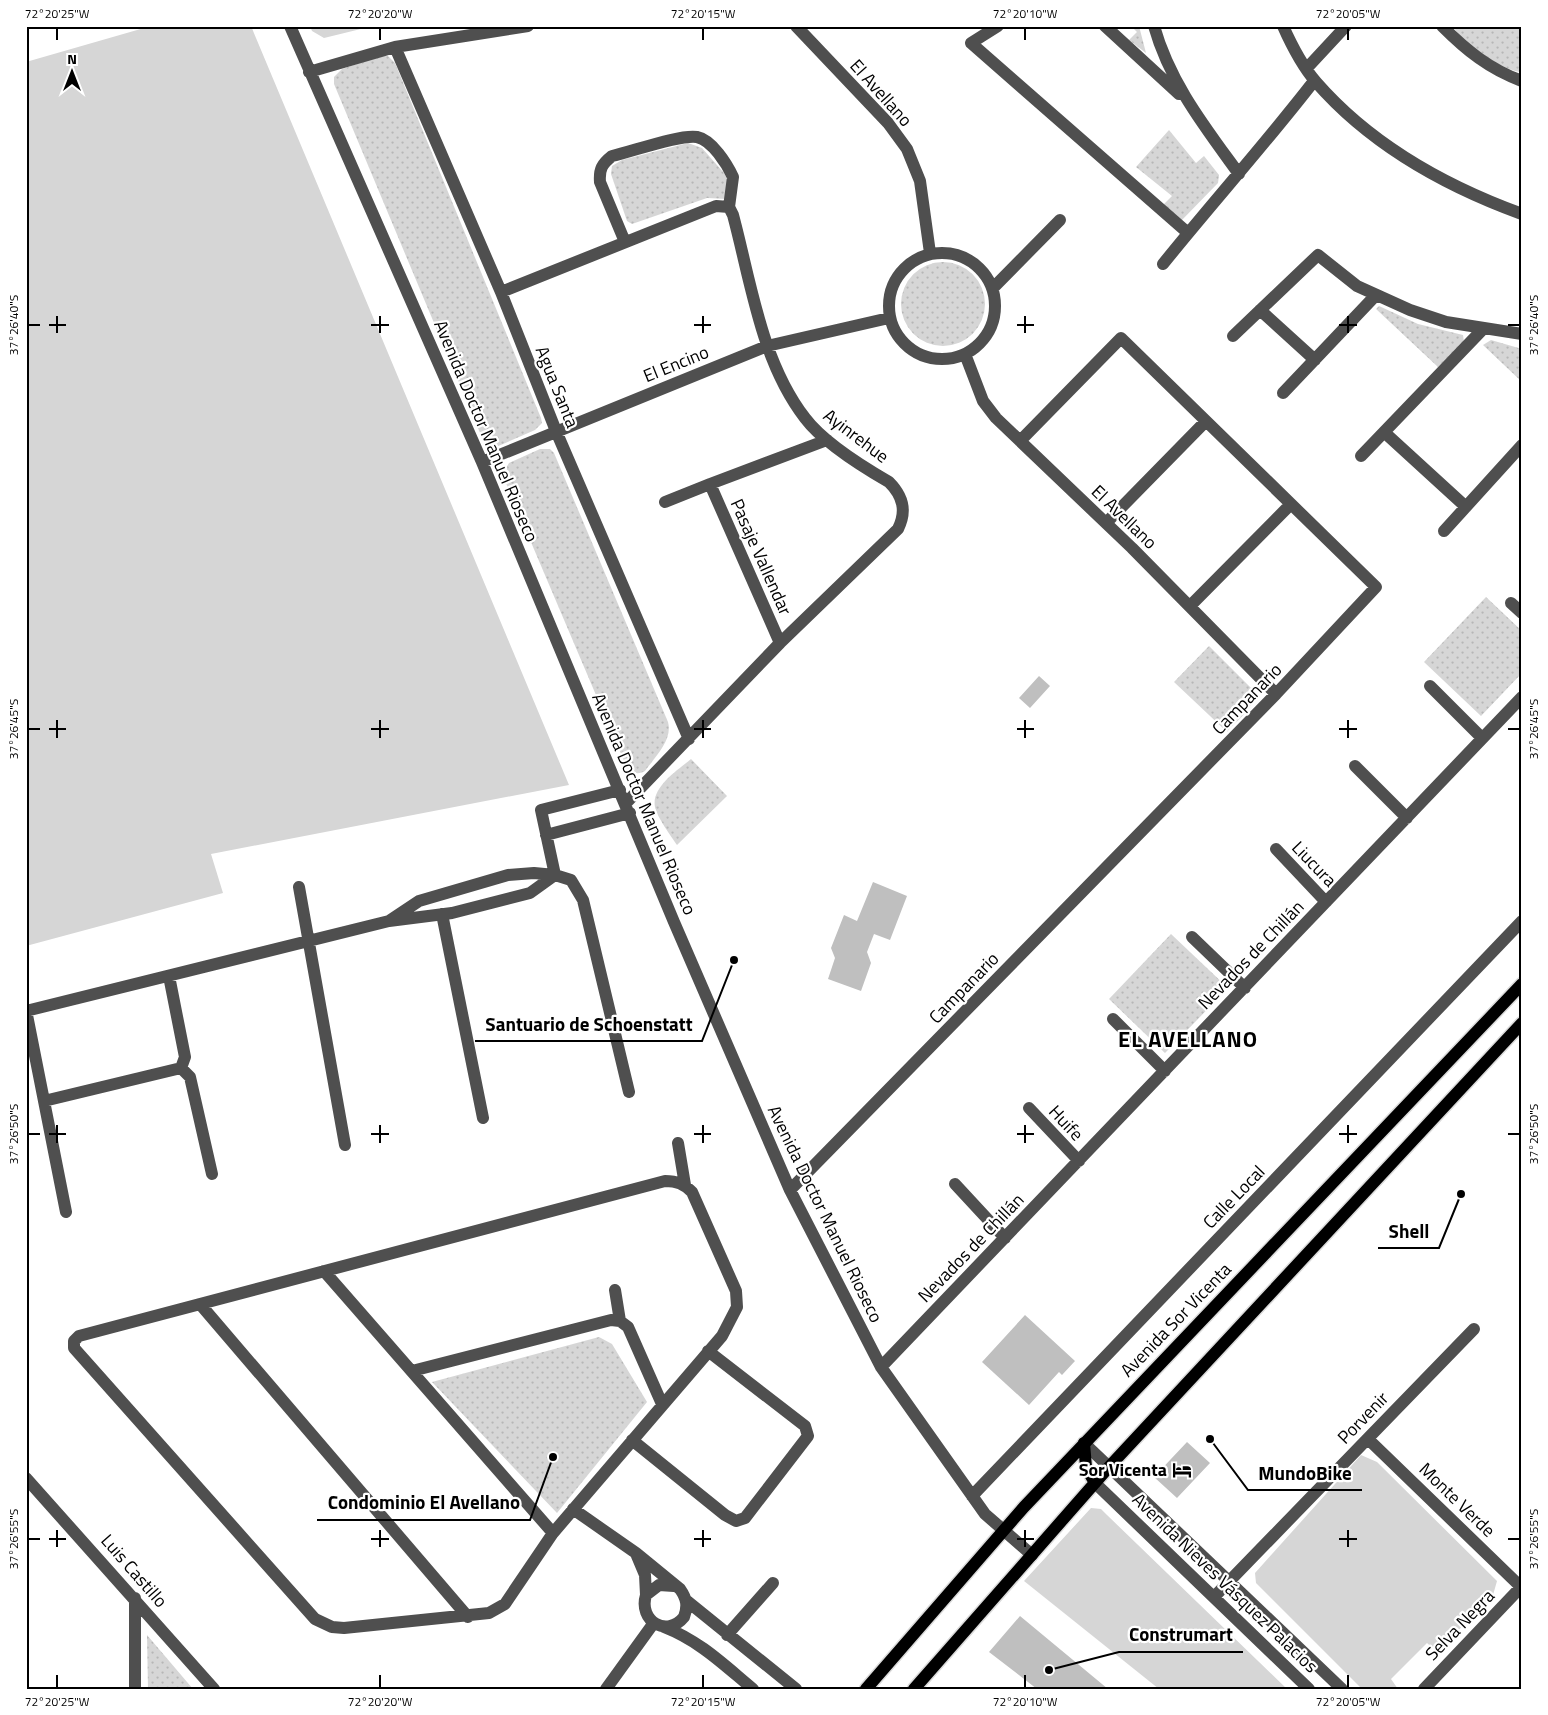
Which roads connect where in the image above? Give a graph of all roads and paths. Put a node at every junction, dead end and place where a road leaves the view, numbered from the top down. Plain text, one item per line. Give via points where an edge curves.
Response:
1 (290, 26) edge
2 (528, 26) edge
3 (796, 26) edge
4 (998, 26) edge
5 (1105, 26) edge
6 (1154, 26) edge
7 (1283, 26) edge
8 (1346, 26) edge
9 (1442, 26) edge
10 (395, 46) junction
11 (1307, 68) junction
12 (309, 72) junction
13 (1314, 81) junction
14 (1522, 81) edge
15 (1186, 100) junction
16 (1239, 174) junction
17 (729, 207) junction
18 (1522, 214) edge
19 (1060, 220) dead end
20 (1188, 233) junction
21 (625, 242) junction
22 (930, 253) junction
23 (1163, 264) dead end
24 (993, 288) junction
25 (501, 292) junction
26 (1376, 295) junction
27 (1260, 310) junction
28 (890, 318) junction
29 (1484, 328) junction
30 (1522, 334) edge
31 (1233, 336) dead end
32 (767, 346) junction
33 (964, 354) junction
34 (1315, 360) junction
35 (1283, 393) dead end
36 (1206, 421) junction
37 (556, 431) junction
38 (1384, 432) junction
39 (827, 440) junction
40 (1020, 441) junction
41 (1522, 445) edge
42 (1361, 456) dead end
43 (482, 462) junction
44 (710, 484) junction
45 (665, 502) dead end
46 (1291, 504) junction
47 (1466, 507) junction
48 (1106, 523) junction
49 (1444, 531) dead end
50 (1511, 603) dead end
51 (1190, 606) junction
52 (1522, 613) edge
53 (780, 644) junction
54 (1430, 686) dead end
55 (1276, 694) junction
56 (1522, 697) edge
57 (1482, 738) junction
58 (689, 739) junction
59 (1355, 766) dead end
60 (620, 790) junction
61 (628, 808) junction
62 (1407, 818) junction
63 (546, 835) junction
64 (1276, 850) dead end
65 (555, 875) junction
66 (300, 887) dead end
67 (1326, 902) junction
68 (442, 914) junction
69 (389, 921) junction
70 (1522, 921) edge
71 (1192, 937) dead end
72 (309, 941) junction
73 (169, 976) junction
74 (1522, 984) edge
75 (1245, 988) junction
76 (26, 1011) edge
77 (1113, 1019) dead end
78 (1522, 1023) edge
79 (182, 1068) junction
80 (1165, 1071) junction
81 (629, 1092) dead end
82 (44, 1101) junction
83 (1029, 1108) dead end
84 (483, 1118) dead end
85 (678, 1143) dead end
86 (345, 1145) dead end
87 (1078, 1162) junction
88 (212, 1174) dead end
89 (956, 1184) dead end
90 (685, 1185) junction
91 (790, 1190) junction
92 (66, 1212) dead end
93 (1005, 1238) junction
94 (324, 1271) junction
95 (615, 1290) dead end
96 (200, 1304) junction
97 (620, 1321) junction
98 (1474, 1329) dead end
99 (708, 1351) junction
100 (881, 1368) junction
101 (412, 1371) junction
102 (662, 1404) junction
103 (1368, 1439) junction
104 (632, 1440) junction
105 (1084, 1443) junction
106 (1108, 1468) junction
107 (26, 1478) edge
108 (1095, 1482) junction
109 (972, 1496) junction
110 (573, 1509) junction
111 (1002, 1531) junction
112 (553, 1533) junction
113 (636, 1553) junction
114 (1032, 1554) junction
115 (1229, 1582) junction
116 (773, 1583) dead end
117 (674, 1586) junction
118 (1522, 1586) edge
119 (646, 1595) junction
120 (1214, 1597) junction
121 (135, 1598) junction
122 (687, 1601) junction
123 (468, 1617) junction
124 (659, 1626) junction
125 (727, 1635) junction
126 (135, 1689) edge
127 (214, 1689) edge
128 (606, 1689) edge
129 (753, 1689) edge
130 (796, 1689) edge
131 (866, 1689) edge
132 (914, 1689) edge
133 (1310, 1689) edge
134 (1342, 1689) edge
135 (1424, 1689) edge

1 - 12 street, Avenida Doctor Manuel Rioseco
2 - 10 street
3 - 22 street, El Avellano via 888,123 907,149 920,180
4 - 20 street via 970,43
5 - 15 street
6 - 15 street via 1162,55
7 - 11 street
8 - 11 street
9 - 14 street via 1467,51 1498,72
10 - 12 street
10 - 25 street, Agua Santa
11 - 13 street
12 - 43 street, Avenida Doctor Manuel Rioseco
13 - 16 street
13 - 18 street via 1401,155 1461,189
15 - 16 street
16 - 20 street
17 - 21 street via 716,206
17 - 21 street via 733,177 703,139 685,138 612,156 603,163 599,172 600,182
17 - 32 street, Ayinrehue
19 - 24 street
20 - 23 street
21 - 25 street
22 - 24 street via 949,252 967,258 982,268
22 - 28 street via 914,259 897,278 888,301
24 - 33 street via 996,302 994,320 986,337
25 - 37 street, Agua Santa
26 - 27 street via 1357,286 1318,255
26 - 29 street via 1446,322
26 - 34 street
27 - 31 street
27 - 34 street
28 - 32 street, El Encino
28 - 33 street via 907,347 922,356 939,359
29 - 30 street
29 - 38 street
32 - 37 street, El Encino
32 - 39 street, Ayinrehue via 805,418
33 - 40 street, El Avellano via 983,401
34 - 35 street
36 - 40 street, Campanario via 1121,338
36 - 46 street, Campanario
36 - 48 street
37 - 43 street, El Encino
37 - 58 street, Agua Santa
38 - 42 street
38 - 47 street
39 - 44 street, Pasaje Vallendar
39 - 53 street, Ayinrehue via 896,489 903,505 902,521 898,529
40 - 48 street, El Avellano
41 - 47 street
43 - 60 street, Avenida Doctor Manuel Rioseco
44 - 45 street, Pasaje Vallendar
44 - 53 street, Pasaje Vallendar
46 - 51 street
46 - 55 street, Campanario via 1376,587
47 - 49 street
48 - 51 street, El Avellano
50 - 52 street
51 - 55 street, El Avellano
53 - 58 street, Ayinrehue
54 - 57 street
55 - 91 street, Campanario
56 - 57 street, Nevados de Chillán
57 - 62 street, Nevados de Chillán
58 - 61 street, Ayinrehue
59 - 62 street
60 - 61 street, Avenida Doctor Manuel Rioseco
60 - 63 street via 541,810
61 - 63 street
61 - 91 street, Avenida Doctor Manuel Rioseco
62 - 67 street, Nevados de Chillán
63 - 65 street
64 - 67 street, Liucura
65 - 68 street via 530,894
65 - 69 street via 508,875 419,901
65 - 81 street via 570,880 583,900
66 - 72 street
67 - 75 street, Nevados de Chillán
68 - 69 street
68 - 84 street
69 - 72 street
70 - 109 street, Calle Local
71 - 75 street
72 - 73 street
72 - 86 street
73 - 76 street
73 - 79 street via 185,1058
74 - 105 main road, Avenida Sor Vicenta
75 - 80 street, Nevados de Chillán
76 - 82 street
77 - 80 street
78 - 106 main road
79 - 82 street
79 - 88 street via 190,1077
80 - 87 street, Nevados de Chillán
82 - 92 street
83 - 87 street, Huife
85 - 90 street
87 - 93 street, Nevados de Chillán
89 - 93 street
90 - 94 street via 665,1181
90 - 99 street via 692,1192 736,1291 737,1307 731,1322
91 - 100 street, Avenida Doctor Manuel Rioseco
93 - 100 street, Nevados de Chillán
94 - 96 street
94 - 101 street
95 - 97 street
96 - 123 street
96 - 123 street via 80,1336 74,1341 74,1348 315,1619 332,1627 344,1628
97 - 101 street via 611,1320
97 - 102 street via 628,1327
98 - 103 street, Porvenir
99 - 102 street
99 - 104 street via 805,1426 808,1436 745,1518 736,1521 724,1515
100 - 109 street, Avenida Doctor Manuel Rioseco
101 - 112 street
102 - 104 street
103 - 115 street, Porvenir
103 - 118 street, Monte Verde
104 - 110 street
105 - 106 street, Avenida Nieves Vásquez Palacios
105 - 108 main road via 1086,1467
105 - 111 main road, Avenida Sor Vicenta
106 - 108 main road
106 - 115 street, Avenida Nieves Vásquez Palacios
107 - 121 street, Luis Castillo
108 - 114 main road
108 - 120 street, Avenida Nieves Vásquez Palacios
109 - 111 street, Avenida Doctor Manuel Rioseco
110 - 112 street
110 - 113 street
111 - 114 street, Avenida Doctor Manuel Rioseco
111 - 131 main road, Avenida Sor Vicenta
112 - 123 street via 505,1604 488,1613
113 - 117 street
113 - 119 street via 645,1576
114 - 132 main road
115 - 120 street, Porvenir
115 - 134 street, Avenida Nieves Vásquez Palacios
116 - 125 street
117 - 119 street via 659,1585
117 - 122 street
118 - 135 street, Selva Negra
119 - 124 street via 644,1611
120 - 133 street, Avenida Nieves Vásquez Palacios
121 - 126 street
121 - 127 street, Luis Castillo
122 - 124 street via 684,1617 679,1623
122 - 125 street
124 - 128 street
124 - 129 street via 698,1643
125 - 130 street

